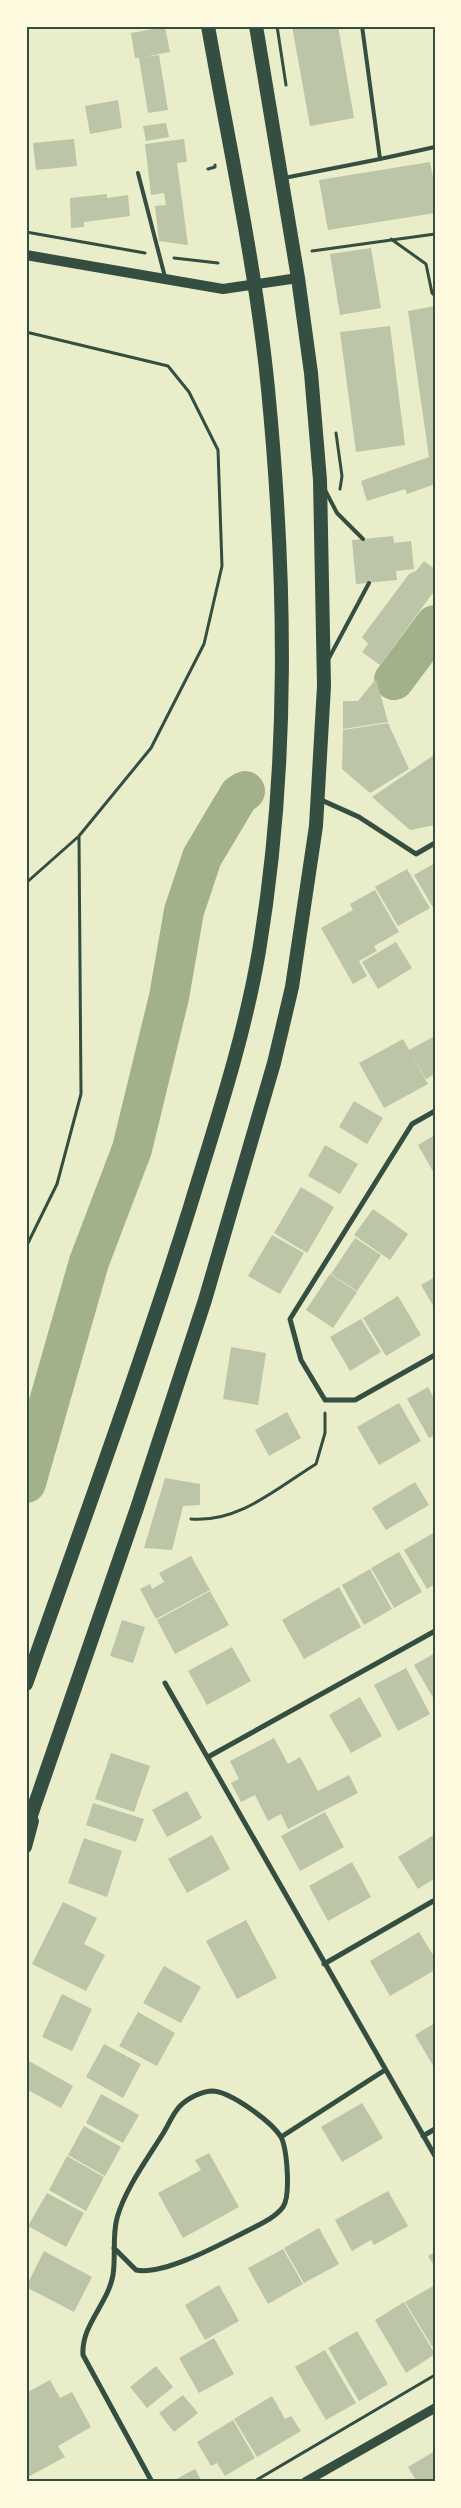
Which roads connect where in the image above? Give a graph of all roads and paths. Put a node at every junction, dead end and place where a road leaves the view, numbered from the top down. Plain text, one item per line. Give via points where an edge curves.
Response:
1 (208, 26) edge
2 (256, 26) edge
3 (362, 26) edge
4 (435, 147) edge
5 (380, 159) junction
6 (208, 168) dead end
7 (215, 168) dead end
8 (138, 173) dead end
9 (282, 178) junction
10 (26, 232) edge
11 (435, 234) edge
12 (390, 239) junction
13 (312, 250) dead end
14 (26, 255) edge
15 (160, 256) junction
16 (218, 263) dead end
17 (298, 278) junction
18 (166, 279) junction
19 (253, 284) junction
20 (435, 296) edge
21 (26, 332) edge
22 (320, 480) junction
23 (363, 539) dead end
24 (369, 583) dead end
25 (324, 666) junction
26 (319, 799) junction
27 (79, 836) junction
28 (435, 843) edge
29 (26, 883) edge
30 (435, 1111) edge
31 (26, 1246) edge
32 (435, 1355) edge
33 (325, 1400) junction
34 (191, 1519) dead end
35 (435, 1631) edge
36 (165, 1683) dead end
37 (26, 1684) edge
38 (208, 1757) junction
39 (39, 1794) junction
40 (26, 1830) edge
41 (26, 1847) edge
42 (435, 1900) edge
43 (324, 1964) junction
44 (385, 2070) junction
45 (435, 2129) edge
46 (423, 2136) junction
47 (281, 2137) junction
48 (435, 2156) edge
49 (114, 2248) junction
50 (435, 2375) edge
51 (435, 2408) edge
52 (152, 2482) edge
53 (252, 2482) edge
54 (304, 2482) edge

1 - 19 highway
2 - 9 highway
3 - 5 lane
4 - 5 lane
5 - 9 lane
6 - 7 path
8 - 15 lane
9 - 17 highway
10 - 15 path
11 - 12 path
12 - 13 path
12 - 20 path via 426,264
14 - 18 main road
15 - 16 path
15 - 18 lane
17 - 19 main road
17 - 22 highway via 311,372
18 - 19 main road via 223,289
19 - 37 highway via 268,387 282,582 278,792 259,952 234,1066 167,1281
21 - 27 path via 168,366 189,392 218,450 222,566 204,644 151,748
22 - 23 lane via 337,512
22 - 25 highway
24 - 25 lane
25 - 26 highway
26 - 28 street via 359,817 416,854
26 - 39 highway via 292,987 274,1064 205,1300
27 - 29 path
27 - 31 path via 81,1094 57,1184
30 - 33 street via 412,1124 290,1319 301,1360
32 - 33 street via 355,1400
33 - 34 path via 325,1433 316,1464 239,1512 209,1520
35 - 38 street
36 - 38 street
38 - 43 street
39 - 40 highway
39 - 41 main road
42 - 43 street
43 - 44 street
44 - 46 street
44 - 47 street
45 - 46 street
46 - 48 street
47 - 49 street via 289,2191 283,2206 270,2219 205,2252 152,2270 136,2270
47 - 49 street via 231,2095 213,2091 194,2096 180,2106 142,2166 117,2216
49 - 52 street via 109,2290 88,2329 82,2345 83,2355
50 - 53 path
51 - 54 street

